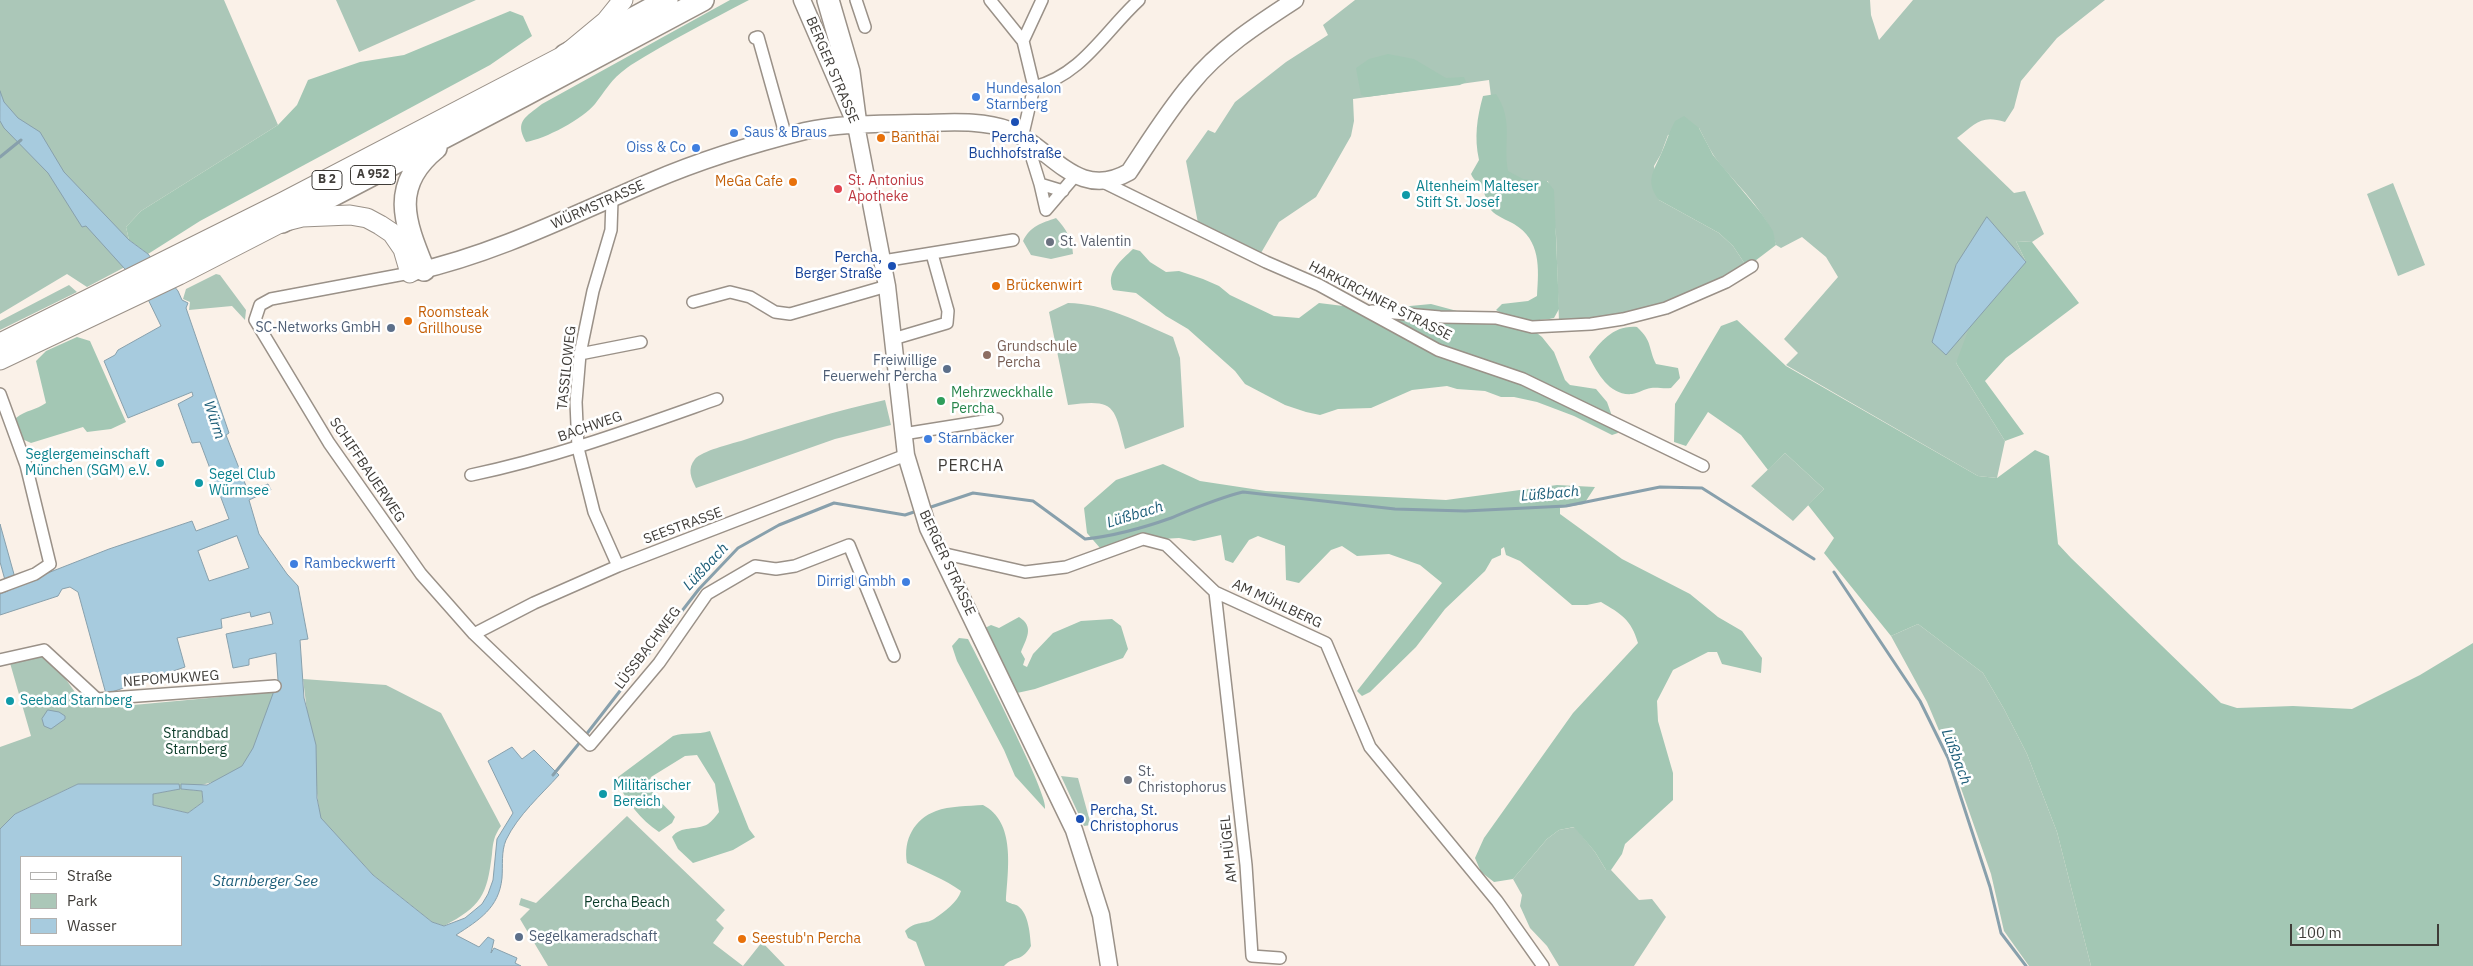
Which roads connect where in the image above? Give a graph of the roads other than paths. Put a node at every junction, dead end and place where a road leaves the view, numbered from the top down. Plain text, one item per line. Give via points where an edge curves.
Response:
1 (624, 0) edge
2 (667, 0) edge
3 (703, 0) edge
4 (802, 0) edge
5 (828, 0) edge
6 (856, 0) edge
7 (990, 0) edge
8 (1042, 0) edge
9 (1139, 0) edge
10 (1295, 0) edge
11 (864, 27) dead end
12 (755, 38) dead end
13 (1023, 41) junction
14 (564, 55) junction
15 (1034, 87) junction
16 (856, 125) junction
17 (464, 127) junction
18 (786, 137) junction
19 (1024, 140) junction
20 (1075, 176) junction
21 (1101, 182) junction
22 (1040, 184) junction
23 (1063, 191) junction
24 (612, 200) junction
25 (282, 222) junction
26 (1013, 240) dead end
27 (932, 254) junction
28 (882, 261) junction
29 (1752, 266) dead end
30 (173, 268) junction
31 (417, 272) junction
32 (887, 286) junction
33 (126, 290) junction
34 (693, 302) dead end
35 (1368, 310) junction
36 (893, 339) junction
37 (641, 342) dead end
38 (0, 343) edge
39 (580, 354) junction
40 (0, 360) edge
41 (0, 394) edge
42 (717, 399) dead end
43 (996, 419) dead end
44 (903, 434) junction
45 (578, 448) junction
46 (906, 456) junction
47 (1703, 466) dead end
48 (472, 475) dead end
49 (941, 553) junction
50 (618, 566) junction
51 (1, 586) edge
52 (1215, 592) junction
53 (474, 634) junction
54 (894, 656) dead end
55 (0, 660) edge
56 (276, 686) dead end
57 (590, 745) joint
58 (1280, 958) dead end
59 (1109, 966) edge
60 (1543, 966) edge

1 - 14 main road via 606,22
2 - 14 highway
3 - 17 highway, A 952
4 - 16 main road, BERGER STRASSE
5 - 16 highway via 849,72
6 - 11 street
7 - 13 street
8 - 13 street
9 - 15 street via 1069,73 1051,83
10 - 21 main road via 1217,57 1192,83 1129,172 1117,179
12 - 18 street via 758,37
13 - 15 street
14 - 30 main road, B 2
15 - 19 street
16 - 18 main road, WÜRMSTRASSE via 806,131
16 - 19 main road, WÜRMSTRASSE via 985,124 1010,130
16 - 28 main road, BERGER STRASSE
17 - 25 highway, A 952
17 - 31 highway via 430,153 408,182 405,218
18 - 24 main road, WÜRMSTRASSE via 653,180
19 - 20 main road, WÜRMSTRASSE
19 - 22 street
20 - 21 main road
20 - 23 street
21 - 35 street, HARKIRCHNER STRASSE
22 - 23 street
22 - 23 street via 1046,210
24 - 31 main road, WÜRMSTRASSE via 518,240
24 - 39 street, TASSILOWEG via 611,230 593,291
25 - 30 main road, B 2
25 - 31 main road via 316,215 366,218 392,233
26 - 27 street
27 - 28 street
27 - 36 street via 948,311 947,323
28 - 32 main road, BERGER STRASSE
29 - 35 street via 1726,282 1666,308 1591,324 1532,327 1496,318
30 - 33 main road, B 2
31 - 53 street, SCHIFFBAUERWEG via 271,299 260,305 255,320 329,443 421,574
32 - 34 street via 790,314 775,312 750,297 730,292
32 - 36 main road, BERGER STRASSE
33 - 38 main road, B 2
33 - 40 main road, B 2
35 - 47 street, HARKIRCHNER STRASSE via 1438,350 1523,379
36 - 44 main road, BERGER STRASSE
37 - 39 street
39 - 45 street, TASSILOWEG via 576,402
41 - 51 street via 26,466 50,564 23,580
42 - 45 street, BACHWEG
43 - 44 street
44 - 46 main road, BERGER STRASSE
45 - 48 street, BACHWEG
45 - 50 street, TASSILOWEG via 594,512
46 - 49 main road, BERGER STRASSE via 920,506
46 - 50 street, SEESTRASSE
49 - 52 street, AM MÜHLBERG via 1025,572 1066,567 1143,540 1166,545
49 - 59 main road, BERGER STRASSE via 1074,830 1101,915
50 - 53 street, SEESTRASSE
52 - 58 street, AM HÜGEL via 1246,865 1252,956
52 - 60 street, AM MÜHLBERG via 1326,643 1370,747 1497,901
53 - 57 street, SCHIFFBAUERWEG
54 - 57 street, LÜSSBACHWEG via 849,545 795,566 776,569 755,566 707,594 659,663
55 - 56 street, NEPOMUKWEG via 44,650 97,699

